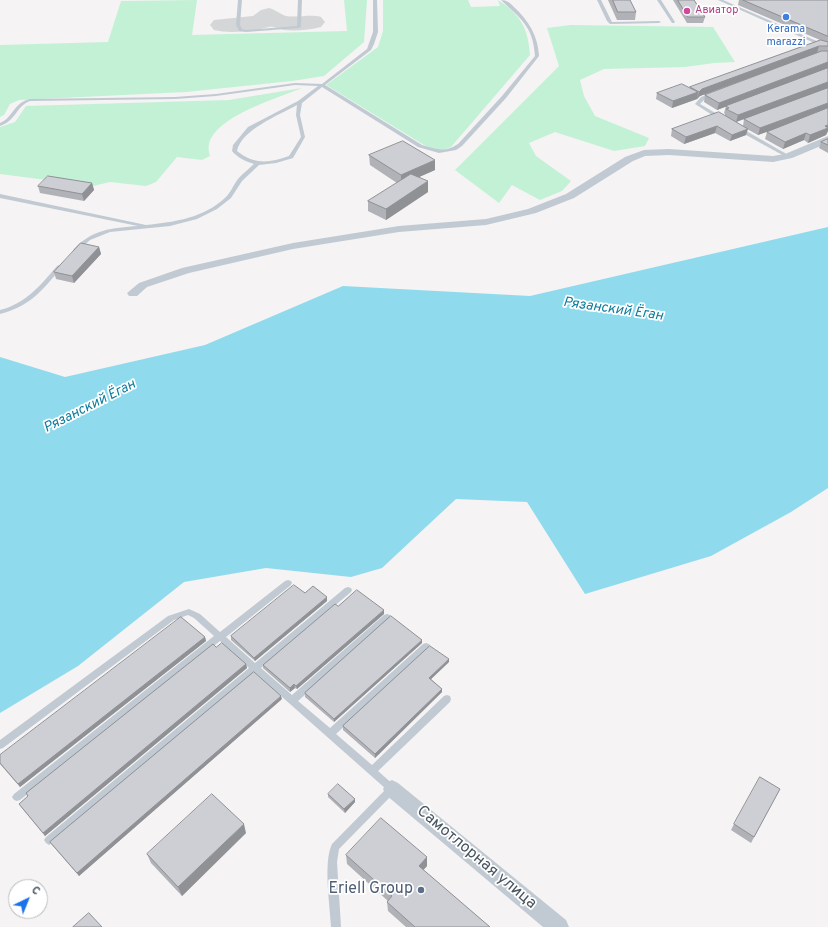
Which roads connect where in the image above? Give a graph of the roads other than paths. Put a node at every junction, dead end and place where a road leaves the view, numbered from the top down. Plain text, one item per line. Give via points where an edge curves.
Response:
1 (240, 0) edge
2 (300, 0) edge
3 (375, 0) edge
4 (503, 0) edge
5 (599, 0) edge
6 (659, 0) edge
7 (720, 0) edge
8 (658, 22) dead end
9 (673, 22) dead end
10 (828, 48) edge
11 (322, 85) junction
12 (718, 93) edge
13 (300, 102) junction
14 (721, 112) edge
15 (714, 114) junction
16 (730, 123) edge
17 (742, 124) edge
18 (0, 125) edge
19 (765, 137) dead end
20 (828, 139) edge
21 (758, 140) junction
22 (788, 156) junction
23 (257, 164) junction
24 (0, 196) edge
25 (150, 226) junction
26 (72, 254) edge
27 (62, 264) edge
28 (133, 293) dead end
29 (0, 312) edge
30 (288, 583) dead end
31 (348, 590) dead end
32 (387, 617) edge
33 (220, 636) junction
34 (426, 646) dead end
35 (255, 667) junction
36 (447, 699) dead end
37 (292, 701) junction
38 (330, 734) junction
39 (0, 745) edge
40 (372, 771) junction
41 (392, 789) junction
42 (17, 797) dead end
43 (49, 840) dead end
44 (336, 927) edge
45 (559, 927) edge

1 - 2 lane via 238,25 240,30 246,31 299,27
3 - 11 lane via 374,41 361,57
4 - 11 lane via 527,22 537,56 504,97 460,145 454,148 439,152 420,146
5 - 8 lane via 611,23
6 - 9 lane
7 - 10 lane
11 - 13 lane
11 - 18 lane via 295,84 175,98 30,100 20,104 12,118
12 - 15 lane via 703,98 697,104
13 - 23 lane via 298,115 304,137 298,149 291,157 267,164
13 - 23 lane via 250,128 235,146 234,151 241,158
14 - 15 lane
15 - 16 lane
17 - 21 lane via 735,126
19 - 21 lane
20 - 22 street
21 - 22 lane
22 - 28 street via 764,159 668,152 644,153 629,159 570,196 526,213 486,222 400,229 293,246 186,270 157,279
23 - 25 lane via 240,180 229,197 215,208 195,218
24 - 25 lane
25 - 26 lane via 98,233
27 - 29 lane via 37,294 25,303
30 - 33 lane
31 - 35 lane
32 - 37 lane
33 - 35 lane
33 - 39 lane via 189,612 171,618
33 - 42 lane
34 - 38 lane
35 - 37 lane
35 - 43 lane
36 - 40 lane
37 - 38 lane
38 - 40 lane
40 - 41 lane
41 - 44 lane via 335,847 332,862
41 - 45 street, Самотлорная улица

